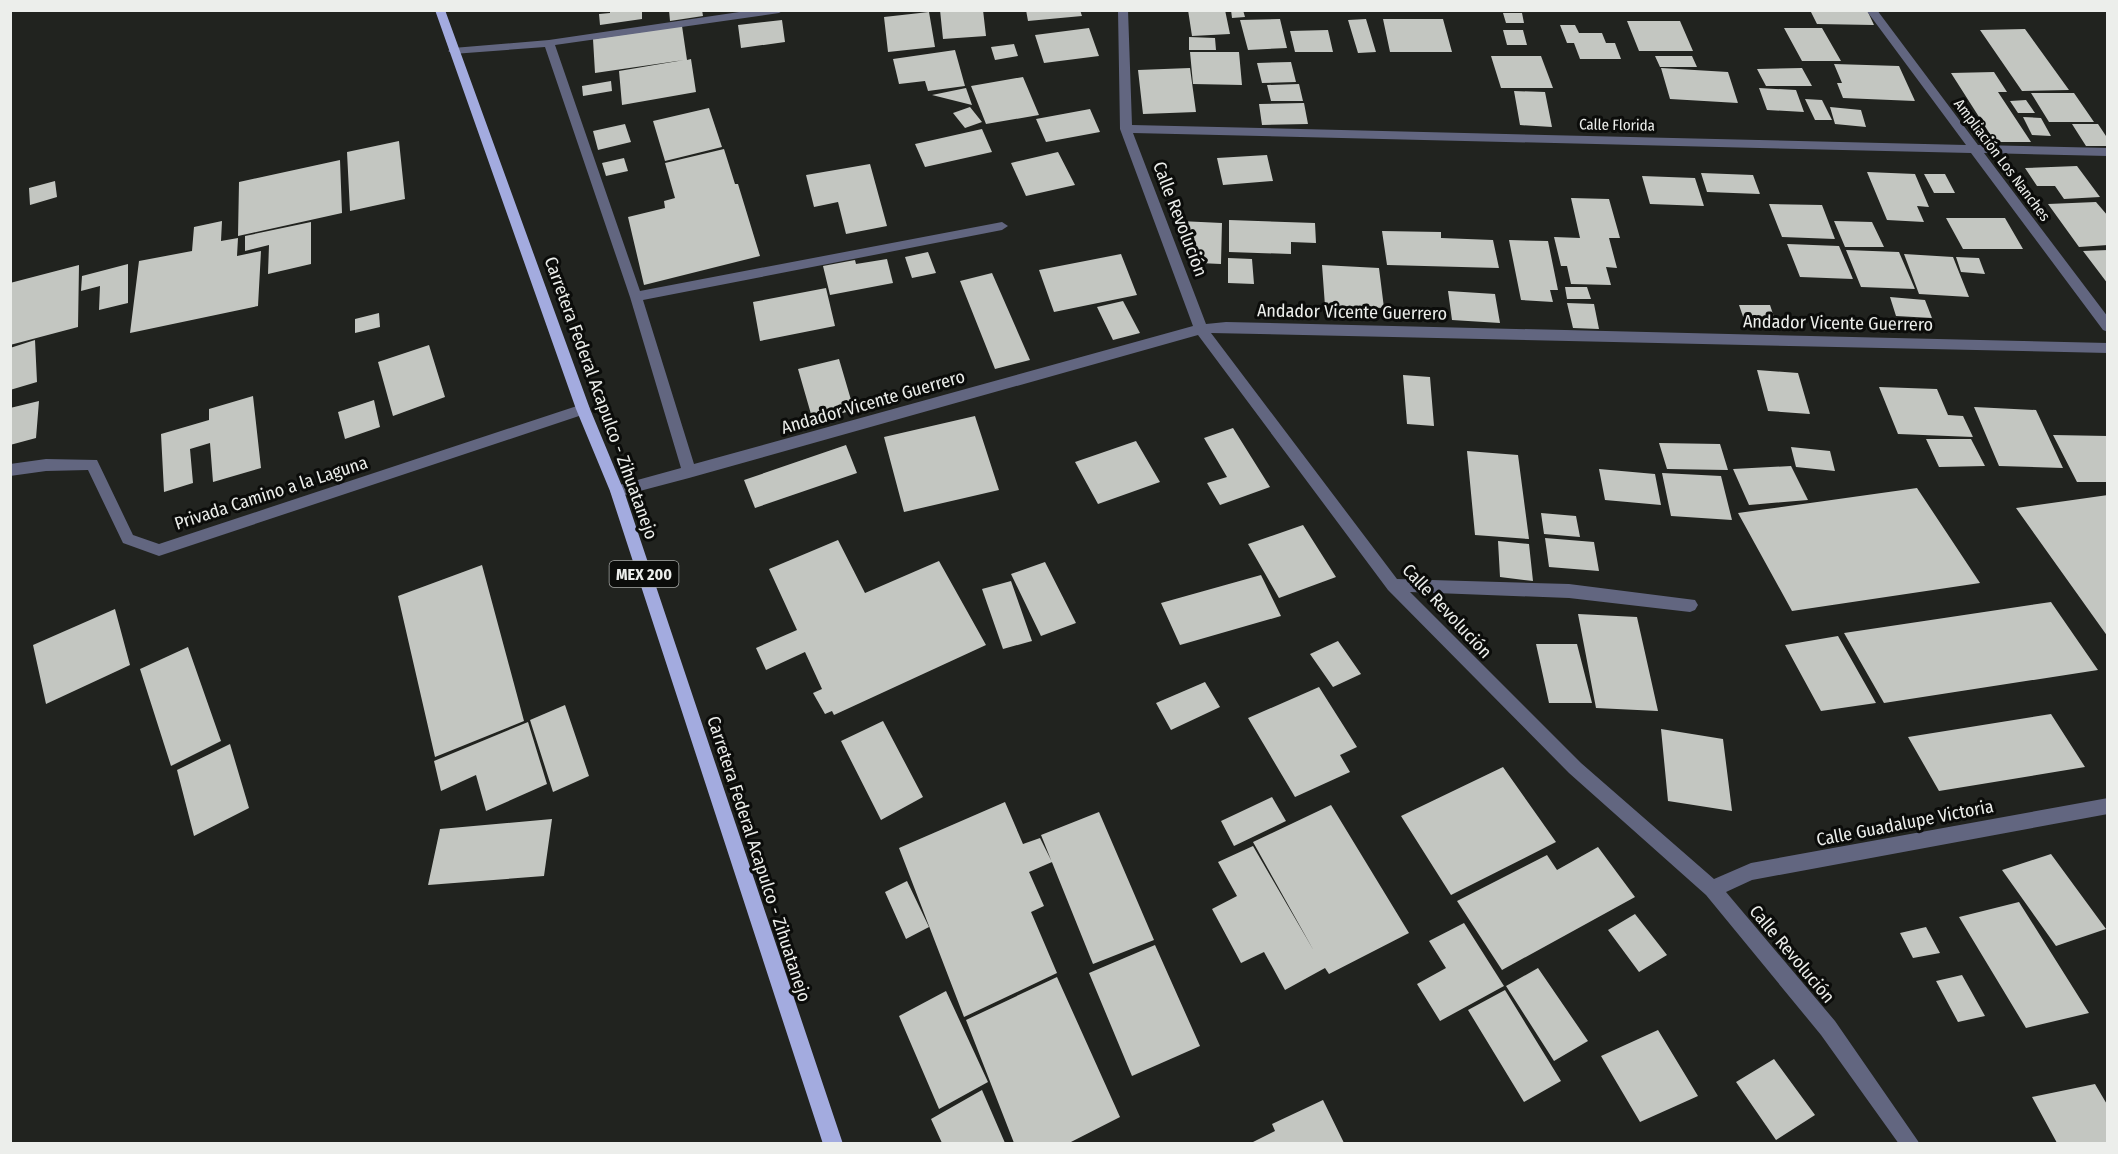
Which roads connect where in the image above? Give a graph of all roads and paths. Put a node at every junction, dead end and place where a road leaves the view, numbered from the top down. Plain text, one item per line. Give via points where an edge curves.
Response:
1 (440, 10) edge
2 (779, 10) edge
3 (1123, 10) edge
4 (1871, 10) edge
5 (549, 43) junction
6 (453, 51) junction
7 (1126, 129) junction
8 (1974, 148) junction
9 (2108, 152) edge
10 (1002, 226) dead end
11 (636, 297) junction
12 (2108, 327) edge
13 (1201, 329) junction
14 (2108, 348) edge
15 (583, 409) junction
16 (10, 470) edge
17 (689, 472) junction
18 (617, 491) junction
19 (1393, 585) junction
20 (1690, 604) dead end
21 (2108, 806) edge
22 (1712, 889) junction
23 (833, 1143) edge
24 (1911, 1143) edge

1 - 6 main road, Carretera Federal Acapulco - Zihuatanejo / MEX 200
2 - 5 street
3 - 7 street, Calle Revolución
4 - 8 street, Ampliación Los Nanches
5 - 6 street
5 - 11 street
6 - 15 main road, Carretera Federal Acapulco - Zihuatanejo / MEX 200
7 - 8 street, Calle Florida
7 - 13 street, Calle Revolución
8 - 9 street, Calle Florida
8 - 12 street, Ampliación Los Nanches
10 - 11 street
11 - 17 street
13 - 14 street, Andador Vicente Guerrero
13 - 17 street, Andador Vicente Guerrero
13 - 19 street, Calle Revolución
15 - 16 street, Privada Camino a la Laguna via 159,550 128,539 92,464
15 - 18 main road, Carretera Federal Acapulco - Zihuatanejo / MEX 200
17 - 18 street, Andador Vicente Guerrero
18 - 23 main road, Carretera Federal Acapulco - Zihuatanejo / MEX 200
19 - 20 street via 1569,591
19 - 22 street, Calle Revolución via 1575,768
21 - 22 street, Calle Guadalupe Victoria via 1751,872
22 - 24 street, Calle Revolución via 1828,1028

